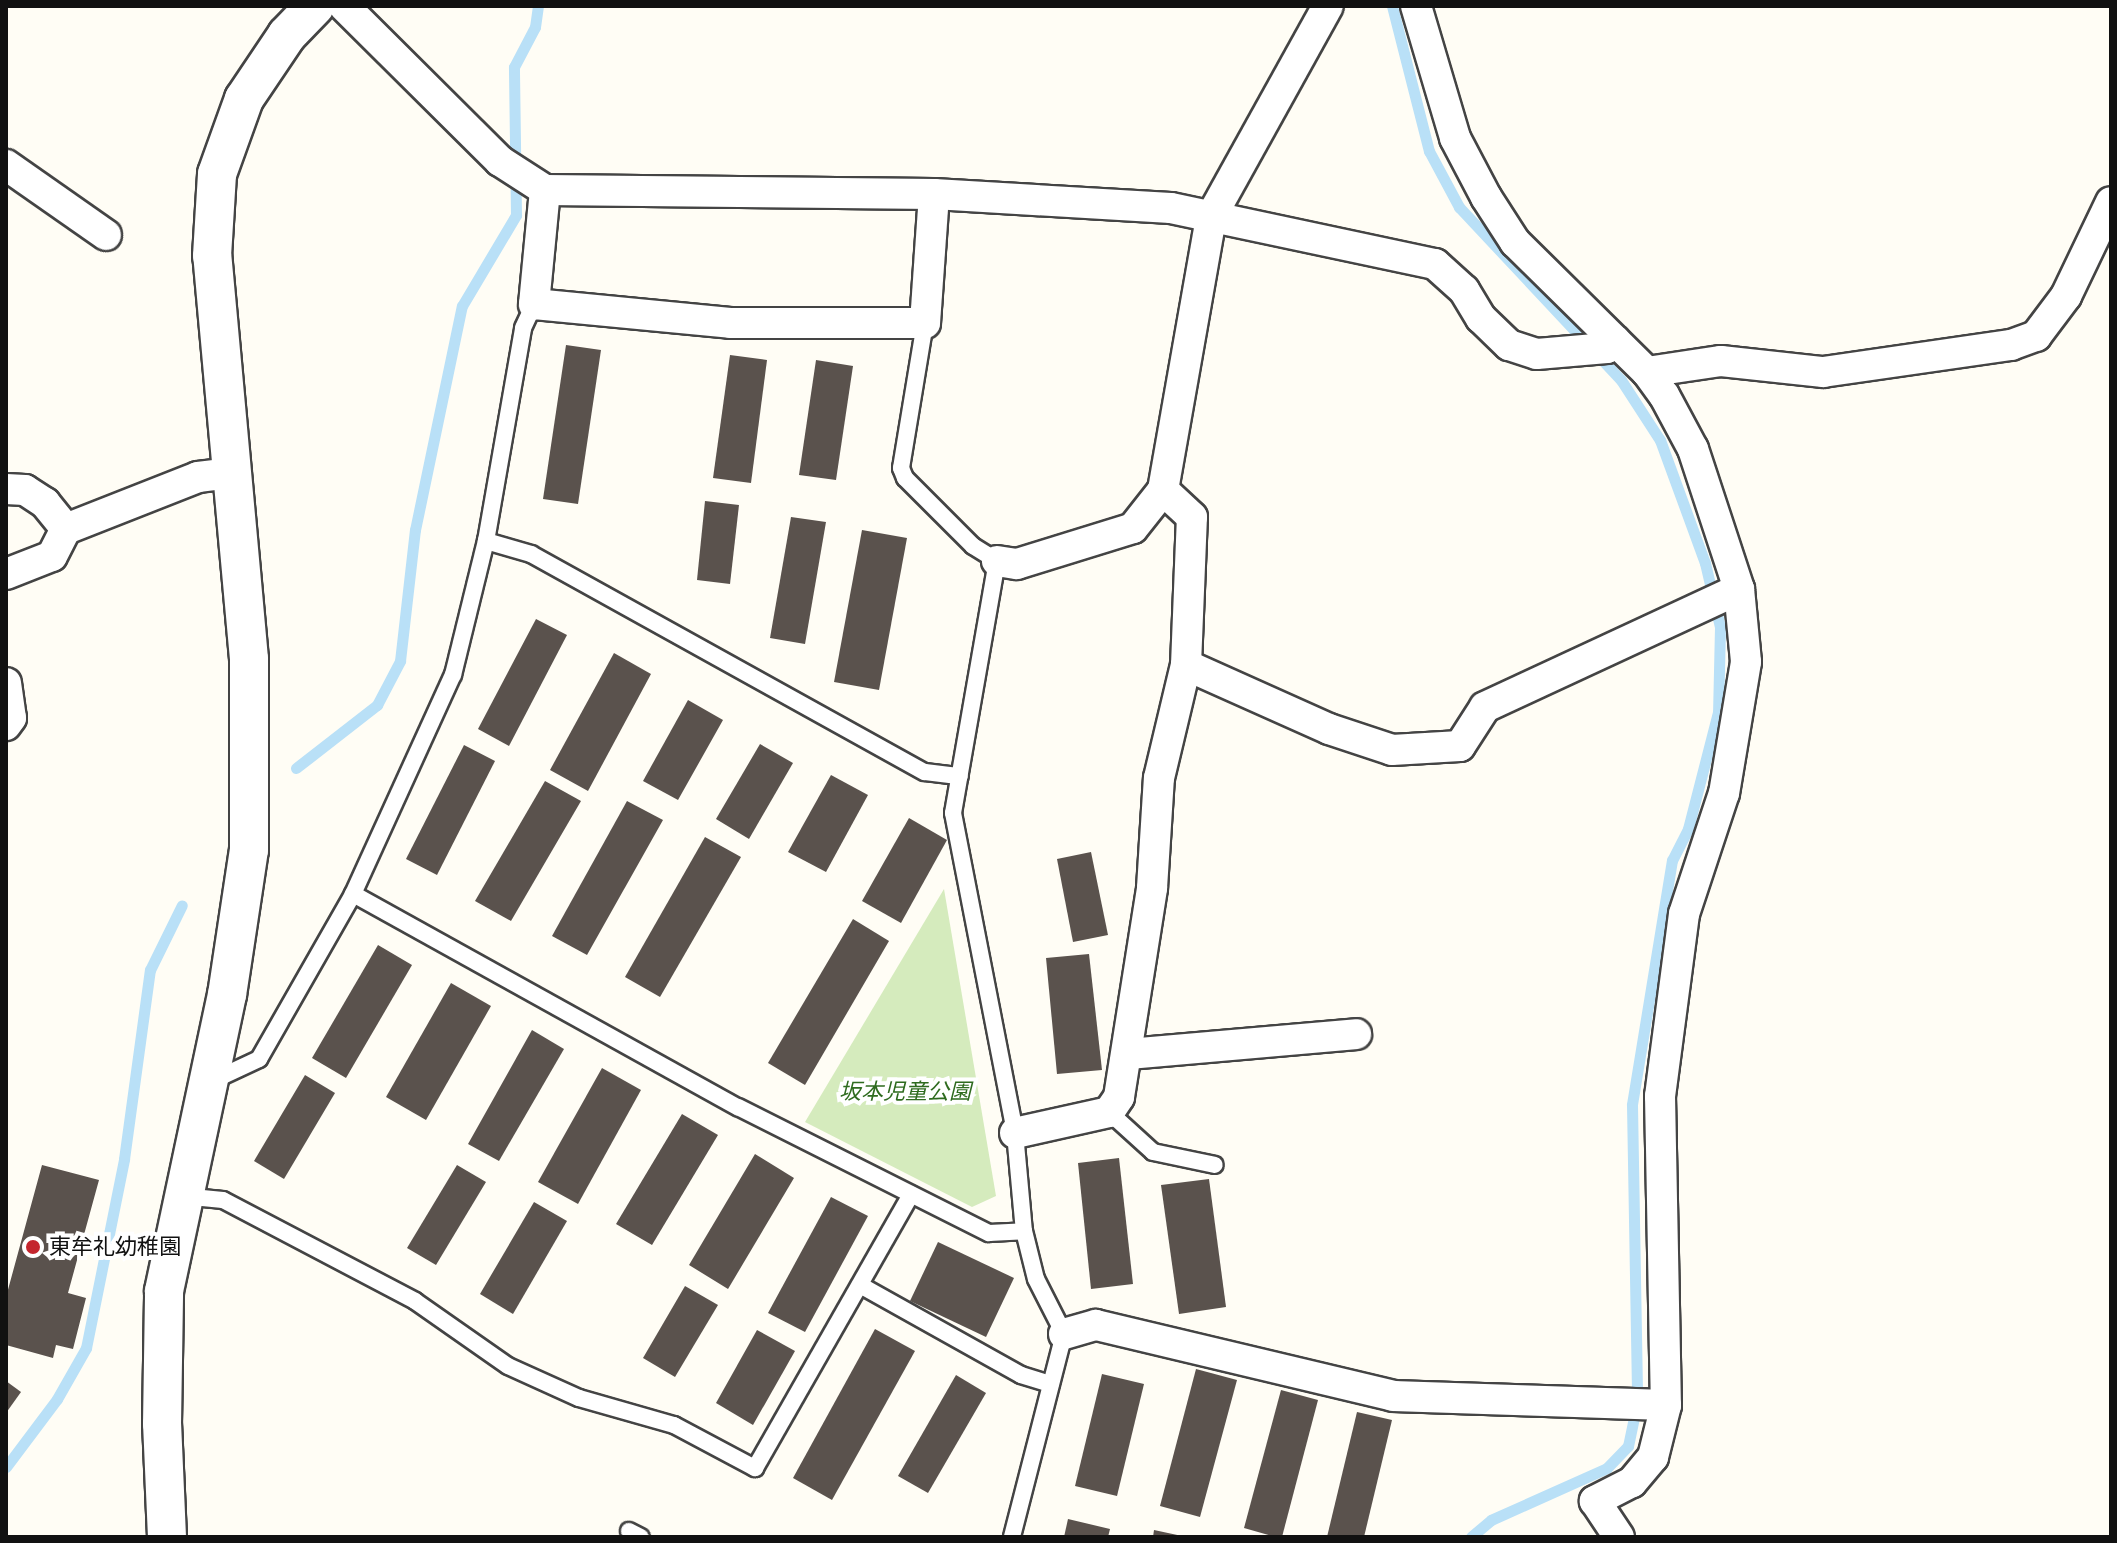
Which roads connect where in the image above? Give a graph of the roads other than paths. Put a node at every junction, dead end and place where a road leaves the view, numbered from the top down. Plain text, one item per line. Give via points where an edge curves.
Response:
1 (315, 6) edge
2 (344, 6) edge
3 (1328, 6) edge
4 (1416, 6) edge
5 (6, 165) edge
6 (527, 178) junction
7 (934, 194) junction
8 (2111, 202) edge
9 (1211, 217) junction
10 (106, 235) dead end
11 (534, 304) junction
12 (925, 323) junction
13 (1615, 341) junction
14 (1647, 372) junction
15 (230, 473) junction
16 (6, 489) edge
17 (1163, 490) junction
18 (66, 529) junction
19 (486, 541) junction
20 (997, 561) junction
21 (6, 574) edge
22 (1739, 589) junction
23 (1186, 665) junction
24 (6, 683) edge
25 (6, 725) edge
26 (960, 776) junction
27 (353, 894) junction
28 (1356, 1034) dead end
29 (1129, 1054) junction
30 (207, 1084) junction
31 (1109, 1112) junction
32 (1015, 1133) junction
33 (1215, 1165) dead end
34 (911, 1194) junction
35 (181, 1195) junction
36 (1024, 1231) junction
37 (860, 1285) junction
38 (1064, 1334) junction
39 (1051, 1384) junction
40 (1666, 1405) junction
41 (167, 1537) edge
42 (1012, 1537) edge
43 (1619, 1537) edge

1 - 15 street via 287,35 244,99 217,174 212,256
2 - 6 street
3 - 9 street
4 - 13 street via 1455,138 1486,197 1515,242
5 - 10 street
6 - 7 street
6 - 11 street
7 - 9 street via 1171,208
7 - 12 street
8 - 14 street via 2066,296 2036,336 2011,345 1823,372 1721,361
9 - 13 street via 1435,264 1509,345 1537,354 1607,348
9 - 17 street
11 - 12 street via 730,323
11 - 19 lane via 523,328
12 - 20 lane via 901,468 951,523
13 - 14 street
14 - 22 street via 1693,449
15 - 18 street via 198,477
15 - 30 street via 249,659 249,850
16 - 18 street via 25,490 45,503
17 - 20 street via 1133,528 1017,564
17 - 23 street via 1192,517
18 - 21 street via 52,556
19 - 26 lane via 531,554 925,772
19 - 27 lane via 453,675
20 - 26 lane
22 - 23 street via 1485,707 1460,746 1392,750 1329,729
22 - 40 street via 1744,676 1724,793 1684,914 1660,1096
23 - 29 street via 1159,778 1152,888
24 - 25 street via 11,718
26 - 32 lane via 953,813
27 - 30 lane via 259,1059
27 - 34 lane via 738,1107
28 - 29 street
29 - 31 street via 1119,1097
30 - 35 street
31 - 32 street
31 - 33 lane via 1153,1152
32 - 36 lane
34 - 36 lane via 989,1233
34 - 37 lane
35 - 37 lane via 223,1200 415,1301 508,1366 579,1398 674,1425 755,1468
35 - 41 street via 164,1291
36 - 38 lane via 1036,1279
37 - 39 lane via 1021,1375
38 - 39 lane
38 - 40 street via 1096,1325 1393,1396
39 - 42 lane
40 - 43 street via 1653,1457 1632,1482 1595,1501

